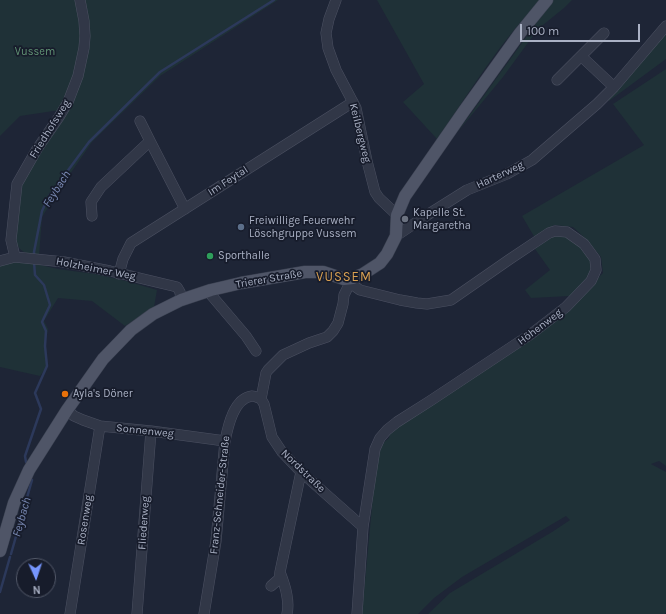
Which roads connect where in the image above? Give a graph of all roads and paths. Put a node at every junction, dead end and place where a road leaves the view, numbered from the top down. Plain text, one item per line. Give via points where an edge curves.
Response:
1 (80, 0) edge
2 (336, 0) edge
3 (547, 0) edge
4 (666, 26) edge
5 (604, 33) dead end
6 (582, 56) junction
7 (557, 80) dead end
8 (614, 87) junction
9 (353, 102) junction
10 (140, 122) dead end
11 (150, 141) junction
12 (185, 209) junction
13 (397, 214) junction
14 (92, 216) dead end
15 (396, 236) junction
16 (15, 257) junction
17 (0, 261) edge
18 (119, 274) junction
19 (350, 281) junction
20 (211, 290) junction
21 (181, 300) junction
22 (256, 351) dead end
23 (261, 399) junction
24 (68, 410) junction
25 (100, 426) junction
26 (151, 431) junction
27 (225, 441) junction
28 (301, 472) junction
29 (364, 527) junction
30 (0, 551) edge
31 (280, 572) junction
32 (271, 586) dead end
33 (70, 614) edge
34 (137, 614) edge
35 (204, 614) edge
36 (288, 614) edge
37 (357, 614) edge

1 - 16 street, Friedhofsweg via 85,36 78,76 68,102 17,184 11,240
2 - 9 street, Keilbergweg via 326,34 328,48
3 - 13 main road via 520,33 410,188
4 - 8 street, Harterweg
5 - 6 street
6 - 7 street
6 - 8 street
8 - 15 street, Harterweg via 532,160 507,174 467,190
9 - 12 street, Im Feytal
9 - 13 street, Keilbergweg via 375,192
10 - 11 street
11 - 12 street
11 - 14 street via 101,187 91,202
12 - 18 street, Im Feytal via 131,243
13 - 15 main road
15 - 19 main road via 380,263
16 - 17 street, Holzheimer Weg
16 - 18 street, Holzheimer Weg via 68,263
18 - 21 street, Holzheimer Weg via 177,287
19 - 20 main road, Trierer Straße via 323,272 305,272
19 - 23 street, Nordstraße via 338,323 333,331 327,337 289,352 278,360 266,372
19 - 29 street, Höhenweg via 361,290 400,300 427,304 451,300 555,231 567,232 584,244 595,259 596,270 591,281 566,307 531,334 386,431 375,449
20 - 21 main road, Trierer Straße
20 - 22 street via 212,296
21 - 24 main road, Trierer Straße via 153,314 131,330 103,359
23 - 27 street, Franz-Schneider-Straße via 252,396 239,403
23 - 28 street, Nordstraße via 272,437
24 - 25 street, Sonnenweg via 74,416
24 - 30 main road, Trierer Straße via 29,470 14,503
25 - 26 street, Sonnenweg
25 - 33 street, Rosenweg
26 - 27 street, Sonnenweg
26 - 34 street, Fliederweg
27 - 35 street, Franz-Schneider-Straße via 216,541
28 - 29 street, Nordstraße
28 - 31 street
29 - 37 street, Höhenweg
31 - 32 street via 279,579
31 - 36 street via 285,584

